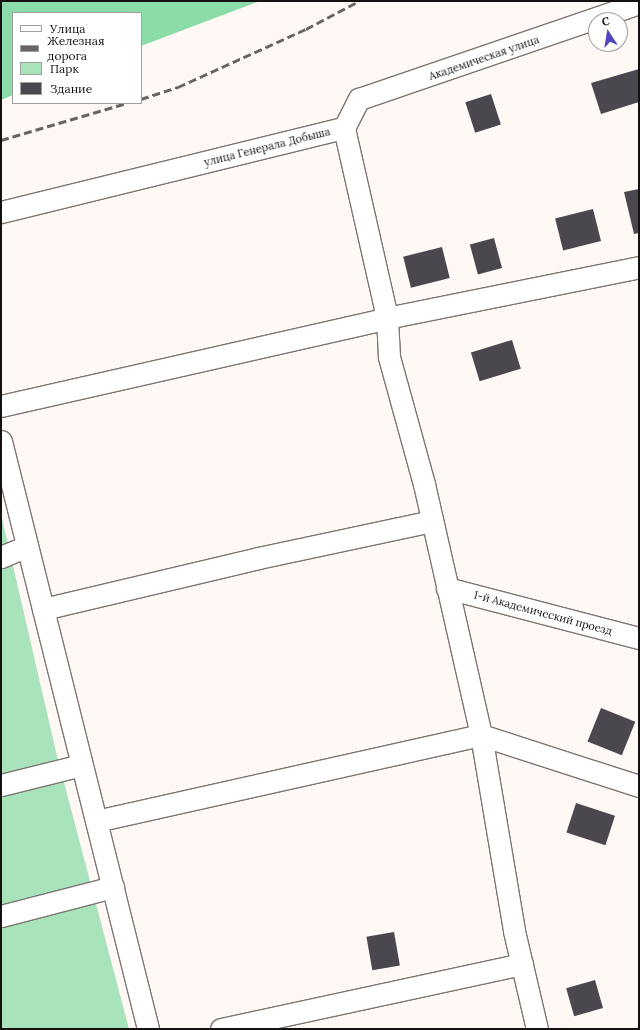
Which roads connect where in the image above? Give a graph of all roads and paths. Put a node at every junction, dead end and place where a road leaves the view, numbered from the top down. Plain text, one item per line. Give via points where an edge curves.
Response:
1 (639, 3) edge
2 (344, 128) junction
3 (1, 212) edge
4 (639, 267) edge
5 (387, 318) junction
6 (1, 406) edge
7 (1, 441) edge
8 (432, 521) junction
9 (27, 546) junction
10 (1, 556) edge
11 (447, 588) junction
12 (43, 609) junction
13 (639, 638) edge
14 (481, 735) junction
15 (82, 765) junction
16 (1, 785) edge
17 (639, 786) edge
18 (96, 821) junction
19 (113, 887) junction
20 (1, 916) edge
21 (522, 964) junction
22 (148, 1029) edge
23 (221, 1029) edge
24 (537, 1029) edge

1 - 2 street, Академическая улица via 359,99
2 - 3 street, улица Генерала Добыша
2 - 5 street, улица Генерала Добыша
4 - 5 street
5 - 6 street
5 - 8 street, улица Генерала Добыша via 389,357
7 - 9 street
8 - 11 street, улица Генерала Добыша
8 - 12 street via 258,558
9 - 10 street
9 - 12 street
11 - 13 street, 1-й Академический проезд
11 - 14 street, улица Генерала Добыша
12 - 15 street
14 - 17 street
14 - 18 street
14 - 21 street, улица Генерала Добыша
15 - 16 street
15 - 18 street
18 - 19 street
19 - 20 street
19 - 22 street
21 - 23 street
21 - 24 street, улица Генерала Добыша

